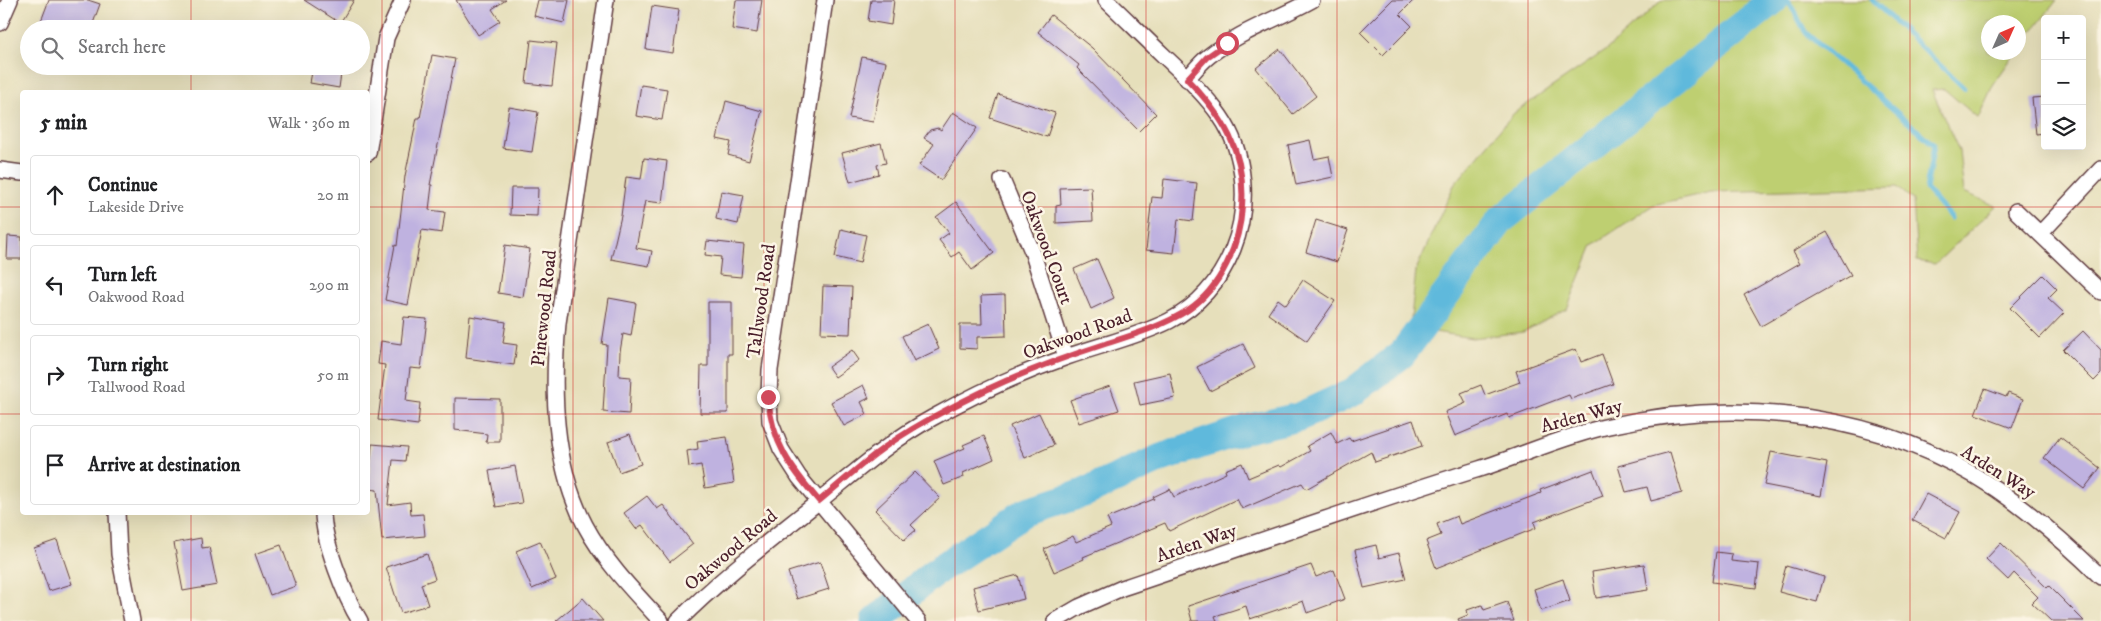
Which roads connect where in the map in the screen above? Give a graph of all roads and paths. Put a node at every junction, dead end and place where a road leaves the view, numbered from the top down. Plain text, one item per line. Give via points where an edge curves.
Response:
1 (10, 0) edge
2 (404, 0) edge
3 (606, 0) edge
4 (825, 0) edge
5 (1106, 0) edge
6 (1312, 0) edge
7 (0, 23) edge
8 (1187, 79) junction
9 (370, 140) edge
10 (2101, 169) edge
11 (0, 170) edge
12 (20, 173) edge
13 (1002, 180) dead end
14 (2016, 211) dead end
15 (2040, 234) junction
16 (2101, 292) edge
17 (1066, 357) junction
18 (819, 501) junction
19 (116, 515) edge
20 (324, 515) edge
21 (2101, 578) edge
22 (132, 621) edge
23 (360, 621) edge
24 (661, 621) edge
25 (678, 621) edge
26 (918, 621) edge
27 (1055, 621) edge

1 - 7 street
2 - 9 street via 386,38
3 - 24 street, Pinewood Road via 558,323 555,354 557,426 562,464 585,525 630,588
4 - 18 street, Tallwood Road via 768,397 770,421 781,449
5 - 8 street, Oakwood Road
6 - 8 street via 1227,43 1207,57
8 - 17 street, Oakwood Road via 1221,118 1231,137 1244,187 1237,240 1212,286 1190,309 1158,325
10 - 15 street
11 - 12 street
13 - 17 street, Oakwood Court via 1032,250
14 - 15 street
15 - 16 street
17 - 18 street, Oakwood Road via 989,388 932,418 875,454
18 - 25 street, Oakwood Road via 711,589
18 - 26 street, Tallwood Road
19 - 22 street via 119,554
20 - 23 street via 332,555
21 - 27 street, Arden Way via 2053,532 1994,488 1891,436 1798,415 1727,412 1652,418 1562,438 1485,467 1122,588

